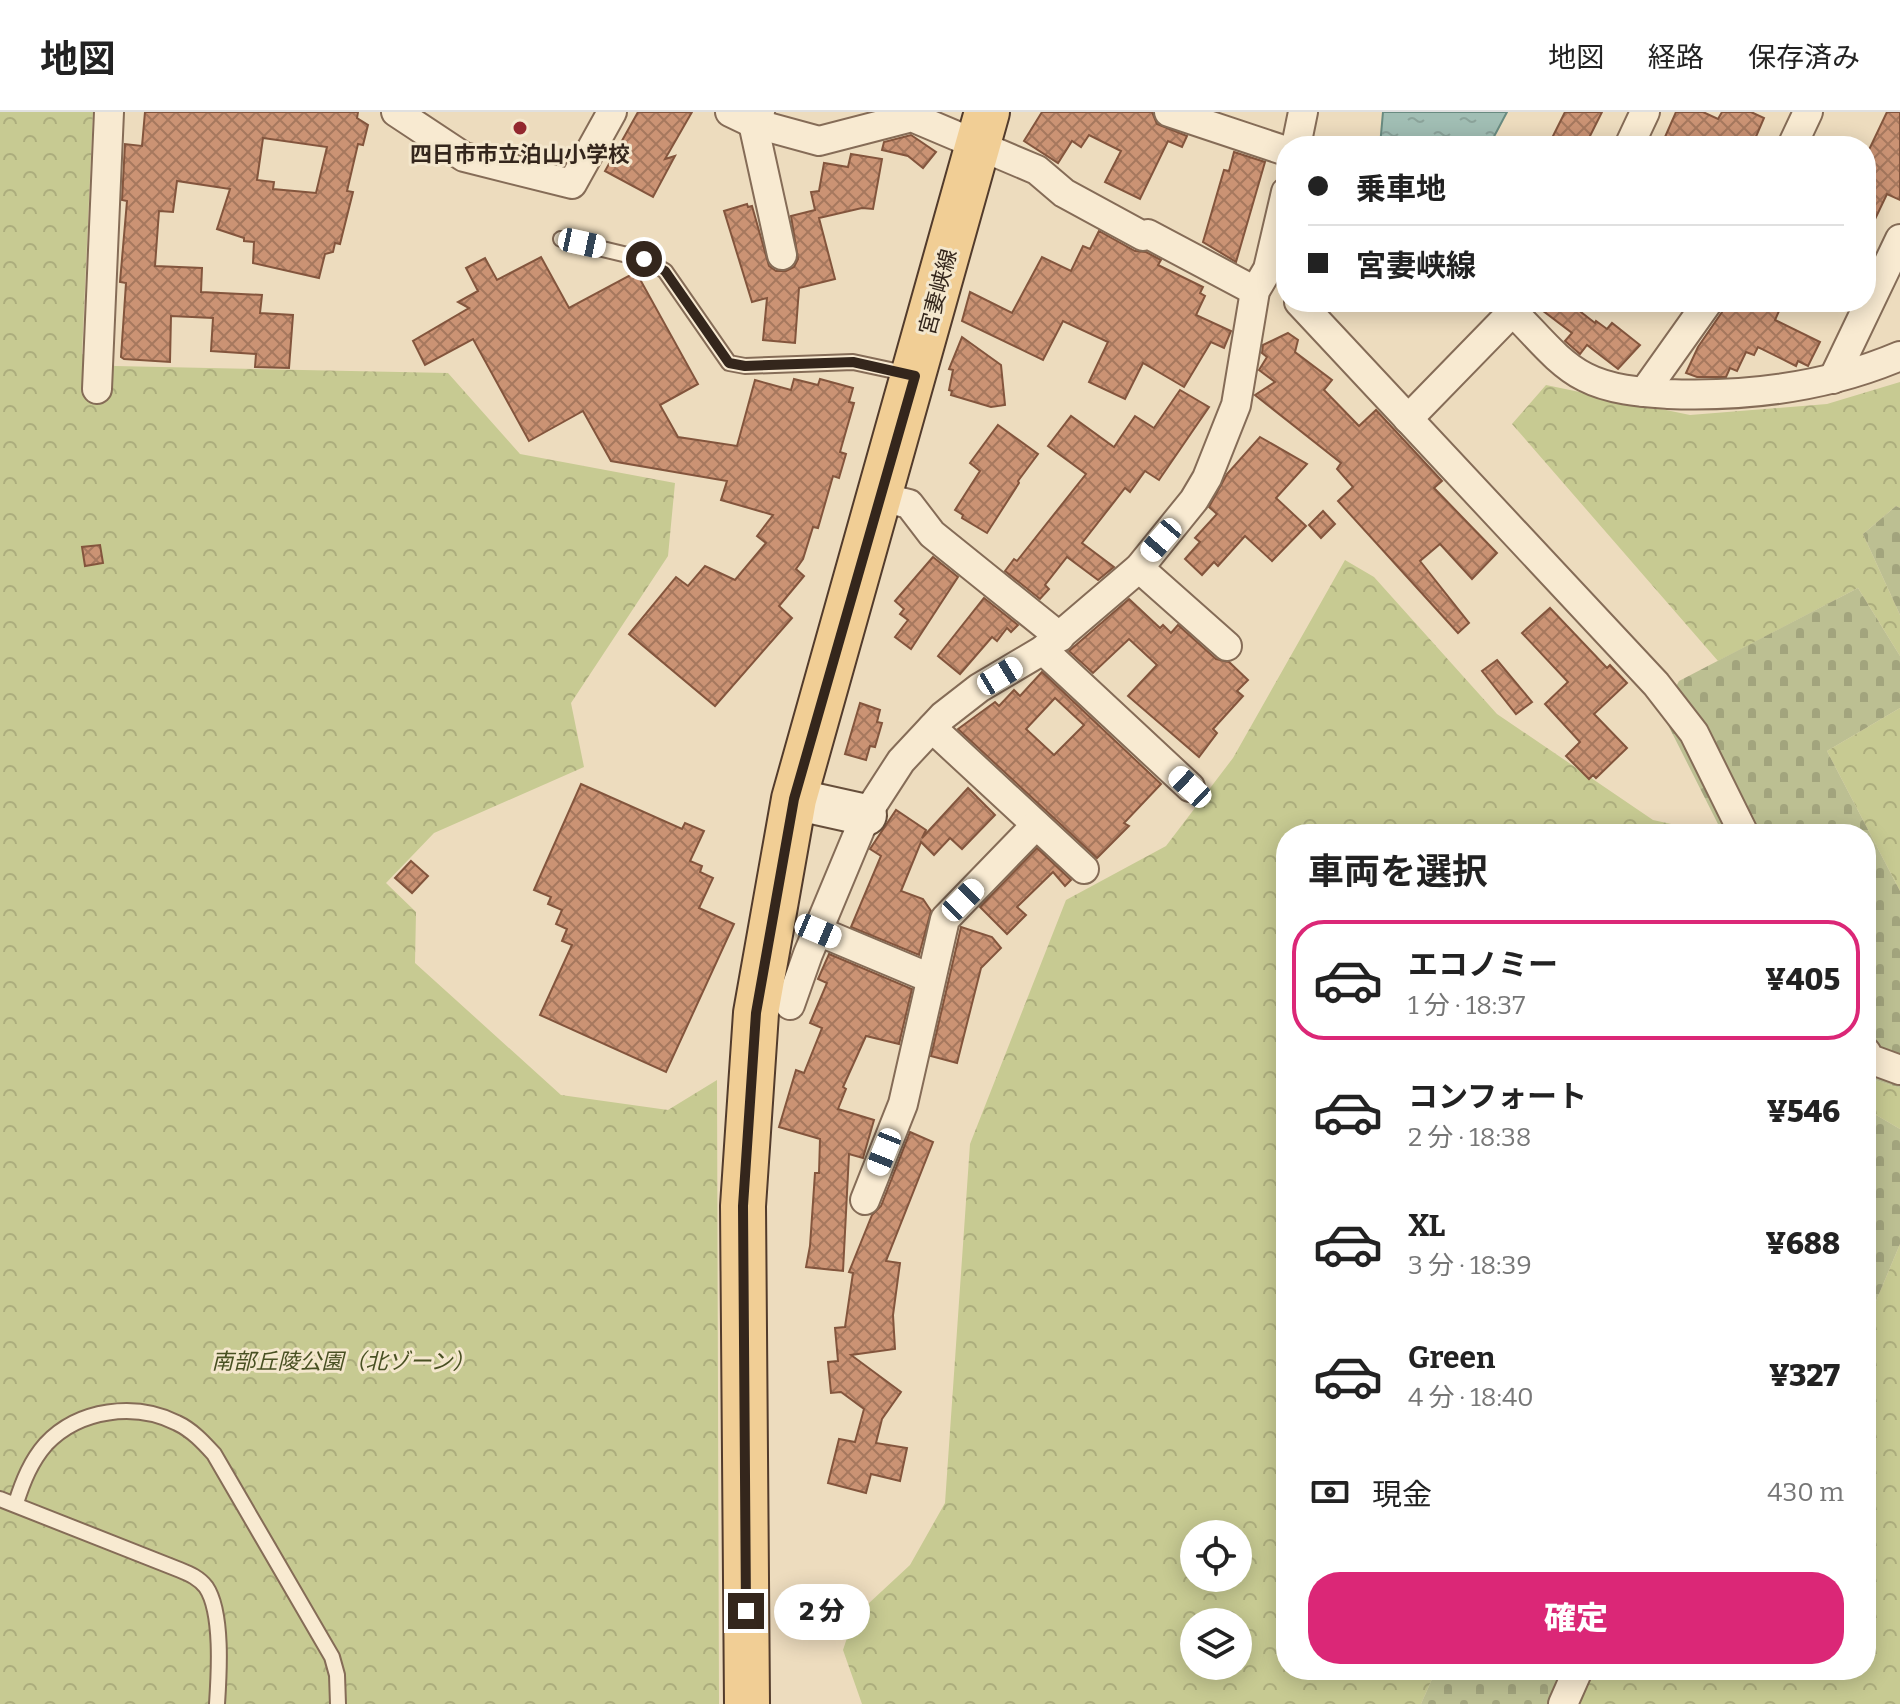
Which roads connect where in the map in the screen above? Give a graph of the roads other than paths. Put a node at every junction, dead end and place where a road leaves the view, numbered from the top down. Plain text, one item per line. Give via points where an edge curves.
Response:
1 (109, 112) edge
2 (396, 112) edge
3 (612, 112) edge
4 (1169, 112) edge
5 (1303, 112) edge
6 (1645, 112) edge
7 (1808, 112) edge
8 (748, 116) edge
9 (982, 128) edge
10 (1298, 136) edge
11 (1634, 136) edge
12 (1797, 136) edge
13 (1276, 148) edge
14 (561, 239) dead end
15 (1900, 239) edge
16 (1276, 248) edge
17 (782, 255) dead end
18 (1270, 282) edge
19 (1876, 289) edge
20 (1308, 312) edge
21 (1513, 312) edge
22 (1522, 312) edge
23 (1701, 312) edge
24 (1865, 312) edge
25 (1900, 356) edge
26 (915, 376) junction
27 (1833, 379) junction
28 (97, 389) dead end
29 (1644, 392) junction
30 (1408, 419) junction
31 (881, 497) junction
32 (1139, 568) junction
33 (1051, 644) junction
34 (1227, 646) dead end
35 (932, 728) junction
36 (1190, 787) dead end
37 (794, 799) junction
38 (866, 815) junction
39 (1739, 824) edge
40 (1036, 825) junction
41 (1084, 869) dead end
42 (818, 931) junction
43 (930, 978) junction
44 (790, 1005) dead end
45 (1876, 1061) edge
46 (1900, 1070) edge
47 (865, 1200) dead end
48 (0, 1499) edge
49 (16, 1503) junction
50 (1574, 1680) edge
51 (217, 1704) edge
52 (338, 1704) edge
53 (747, 1704) edge
54 (1563, 1704) edge

1 - 28 street
2 - 3 street via 464,157 572,184
4 - 13 street
5 - 10 street
6 - 11 street
7 - 12 street
8 - 9 street via 819,141 912,117
8 - 17 street
9 - 18 street via 1095,211 1143,236
9 - 26 main road, 宮妻峡線
14 - 26 lane via 644,259 665,271 729,363 853,362
15 - 19 street
16 - 18 street
18 - 32 street via 1236,405 1207,478
20 - 30 street
21 - 30 street
22 - 29 street via 1586,378
23 - 29 street
24 - 27 street
25 - 27 street
26 - 31 main road, 宮妻峡線
27 - 29 street via 1720,396
30 - 39 street via 1656,684 1694,733
31 - 33 street via 909,504 932,534
31 - 37 main road, 宮妻峡線
32 - 33 street
32 - 34 street
33 - 35 street via 979,688
33 - 36 street
35 - 38 street via 901,761
35 - 40 street
37 - 38 street
37 - 53 main road, 宮妻峡線 via 756,1013 743,1206
38 - 42 street
40 - 41 street
40 - 43 street via 945,919
42 - 43 street
42 - 44 street
43 - 47 street via 903,1104
45 - 46 street
48 - 49 lane
49 - 51 lane via 200,1581 216,1611
49 - 52 lane via 36,1457 76,1421 131,1411 151,1413 191,1431 214,1454 332,1657
50 - 54 street

